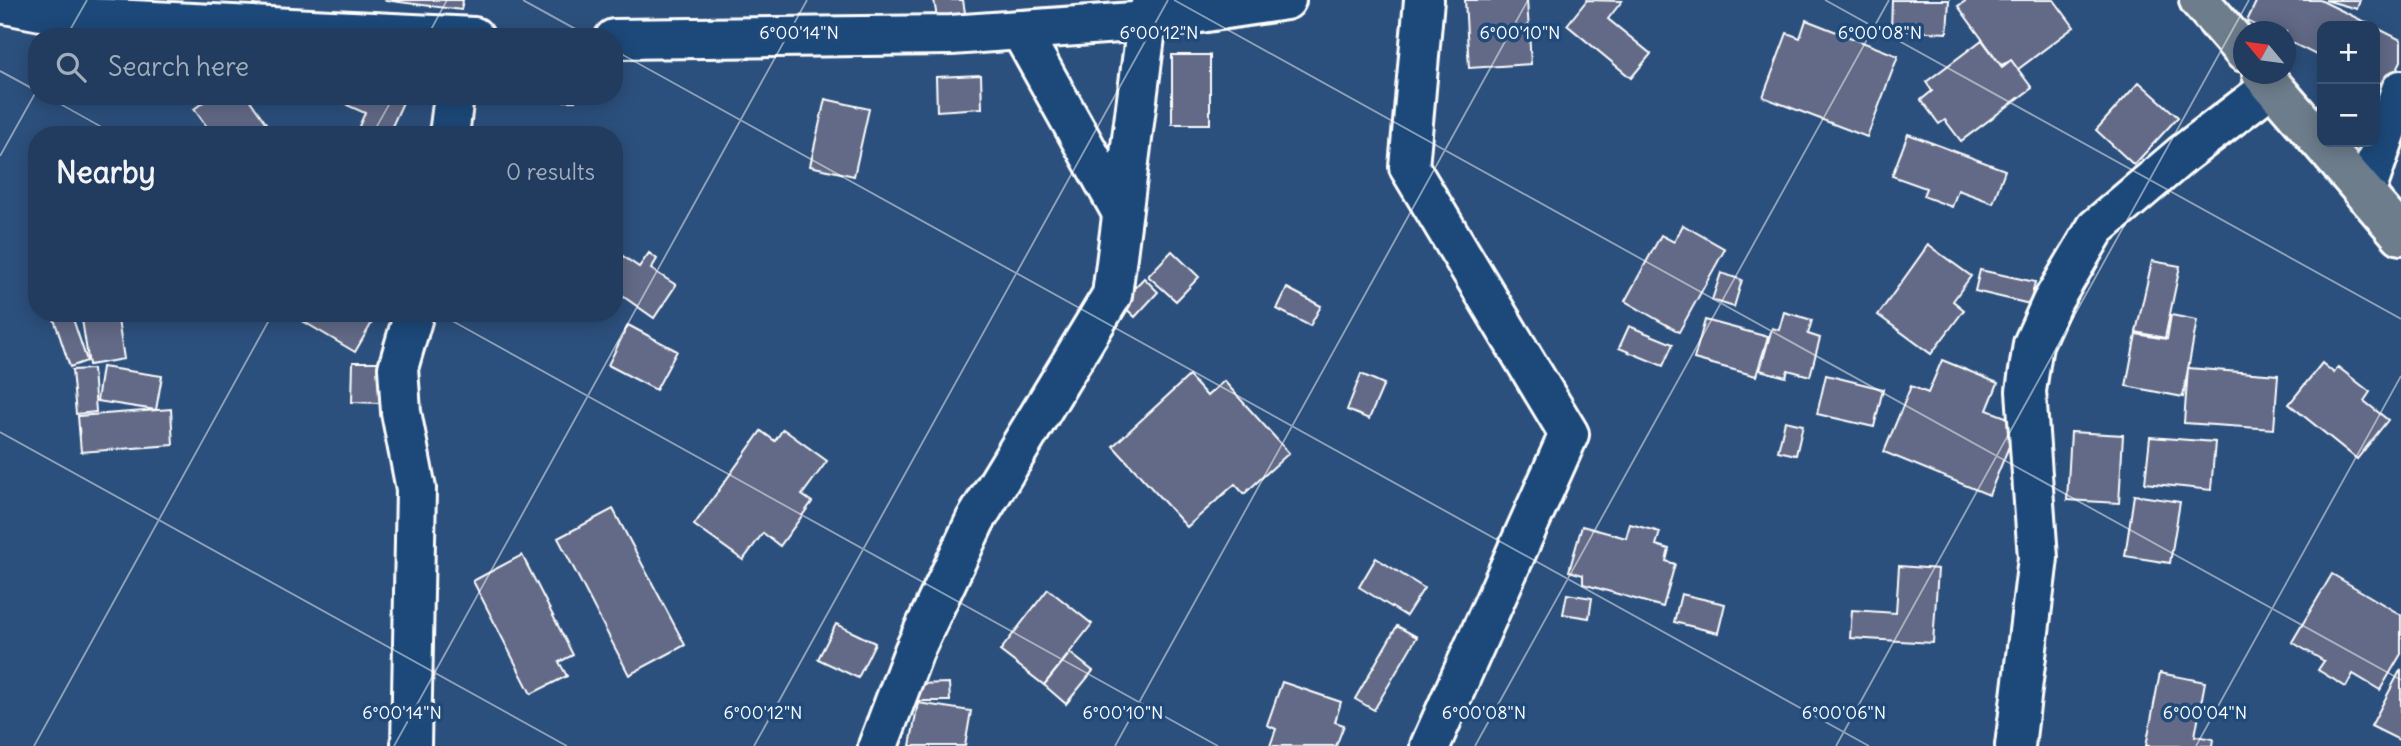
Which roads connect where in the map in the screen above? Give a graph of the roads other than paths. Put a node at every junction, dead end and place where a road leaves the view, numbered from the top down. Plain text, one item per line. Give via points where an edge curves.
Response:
1 (1286, 0) edge
2 (1424, 0) edge
3 (2199, 0) edge
4 (0, 3) edge
5 (1149, 10) edge
6 (298, 28) edge
7 (1020, 30) junction
8 (623, 39) edge
9 (2233, 39) edge
10 (2262, 84) edge
11 (2270, 84) edge
12 (2401, 90) edge
13 (453, 105) edge
14 (450, 126) edge
15 (2365, 194) junction
16 (1122, 213) junction
17 (2401, 235) edge
18 (412, 322) edge
19 (411, 746) edge
20 (878, 746) edge
21 (1430, 746) edge
22 (2015, 746) edge

1 - 5 street
2 - 21 street via 1409,167 1569,434
3 - 9 main road
4 - 6 street via 72,17
5 - 7 street
5 - 16 street
7 - 8 street
7 - 16 street
10 - 22 street via 2096,228 2052,302 2034,344 2026,391 2038,558
11 - 15 main road
12 - 15 street
13 - 14 street
15 - 17 main road
16 - 20 street via 1112,295 975,521 914,651
18 - 19 street via 398,368 401,412 416,489

